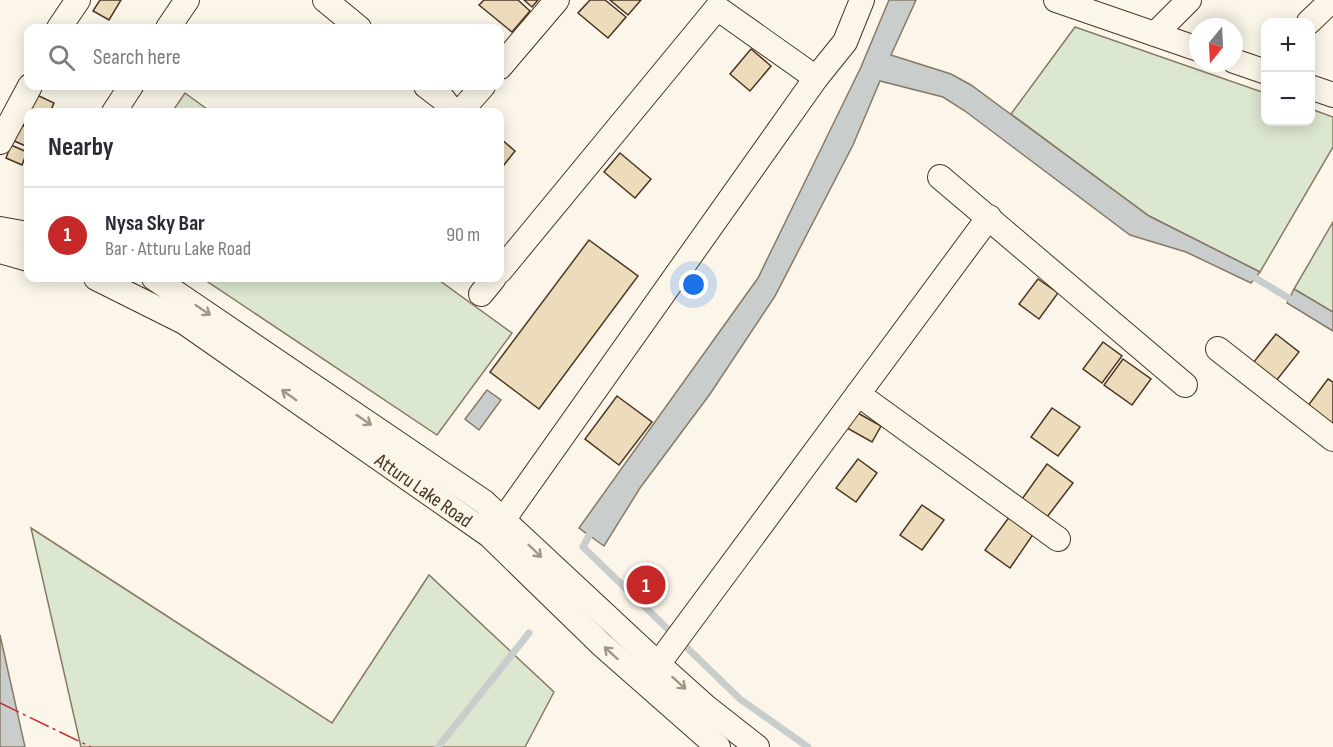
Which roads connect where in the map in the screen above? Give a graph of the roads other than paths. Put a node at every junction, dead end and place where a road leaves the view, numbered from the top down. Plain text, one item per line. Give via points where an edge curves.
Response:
1 (78, 0) edge
2 (187, 0) edge
3 (325, 0) edge
4 (557, 0) edge
5 (861, 0) edge
6 (1056, 0) edge
7 (1189, 0) edge
8 (1332, 0) edge
9 (712, 4) edge
10 (1313, 18) edge
11 (62, 24) edge
12 (171, 24) edge
13 (353, 24) edge
14 (1155, 34) junction
15 (1189, 46) edge
16 (504, 62) edge
17 (1243, 64) edge
18 (1261, 69) edge
19 (816, 78) junction
20 (1315, 88) edge
21 (28, 90) edge
22 (128, 90) edge
23 (430, 90) edge
24 (479, 90) edge
25 (1333, 95) edge
26 (117, 108) edge
27 (449, 108) edge
28 (464, 108) edge
29 (0, 142) edge
30 (940, 177) dead end
31 (989, 217) junction
32 (0, 229) edge
33 (24, 233) edge
34 (0, 251) edge
35 (24, 258) edge
36 (504, 266) edge
37 (104, 282) edge
38 (160, 282) edge
39 (1218, 349) dead end
40 (1185, 386) dead end
41 (858, 394) junction
42 (1333, 439) edge
43 (503, 520) junction
44 (1058, 539) dead end
45 (651, 673) junction
46 (718, 747) edge
47 (758, 747) edge

1 - 11 street
2 - 12 street
3 - 13 street
4 - 16 street
5 - 19 street via 845,42
6 - 14 street
7 - 14 street
8 - 10 street
9 - 19 street
9 - 36 street
14 - 15 street
17 - 18 street
19 - 43 street
20 - 25 street
21 - 29 street
22 - 26 street
23 - 27 street
24 - 28 street
30 - 31 street
31 - 40 street
31 - 41 street
32 - 33 street
34 - 35 street
45 -> 37 street, Atturu Lake Road via 489,535 184,322
38 -> 43 street, Atturu Lake Road via 484,502
39 - 42 street
41 - 44 street
41 - 45 street
43 -> 45 street, Atturu Lake Road
45 - 46 street, Atturu Lake Road
45 -> 47 street, Atturu Lake Road

